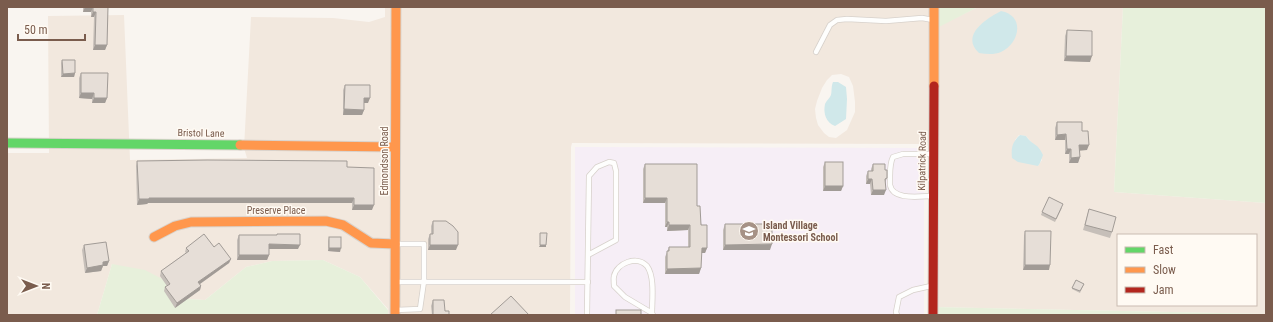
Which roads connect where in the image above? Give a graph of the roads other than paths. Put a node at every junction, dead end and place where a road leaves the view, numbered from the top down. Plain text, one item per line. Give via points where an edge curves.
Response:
1 (396, 7) edge
2 (934, 7) edge
3 (934, 20) junction
4 (816, 52) dead end
5 (7, 143) edge
6 (395, 148) junction
7 (934, 154) junction
8 (933, 196) junction
9 (154, 237) dead end
10 (395, 244) junction
11 (588, 255) junction
12 (424, 281) junction
13 (395, 282) junction
14 (588, 282) junction
15 (933, 286) junction
16 (395, 313) edge
17 (652, 314) edge
18 (587, 315) edge
19 (897, 315) edge
20 (932, 315) edge

1 - 6 street, Edmondson Road
2 - 3 street, Kilpatrick Road
3 - 4 lane via 837,20 830,25
3 - 7 street, Kilpatrick Road
5 - 6 street, Bristol Lane
6 - 10 street, Edmondson Road
7 - 8 street, Kilpatrick Road
7 - 8 lane via 903,154 893,157 890,162 890,186 893,192 900,196
8 - 15 street, Kilpatrick Road
9 - 10 street, Preserve Place via 175,226 191,222 326,221 343,225 371,243
10 - 12 lane via 424,244
10 - 13 street, Edmondson Road
11 - 11 lane via 589,176 597,167 609,162 614,163 616,240
11 - 14 lane
12 - 13 lane
12 - 14 lane
12 - 16 lane via 420,309
13 - 16 street, Edmondson Road
14 - 18 lane
15 - 19 lane via 913,290 899,297
15 - 20 street, Kilpatrick Road
17 - 17 lane via 625,297 614,286 614,276 620,267 629,261 639,261 647,266 651,275

